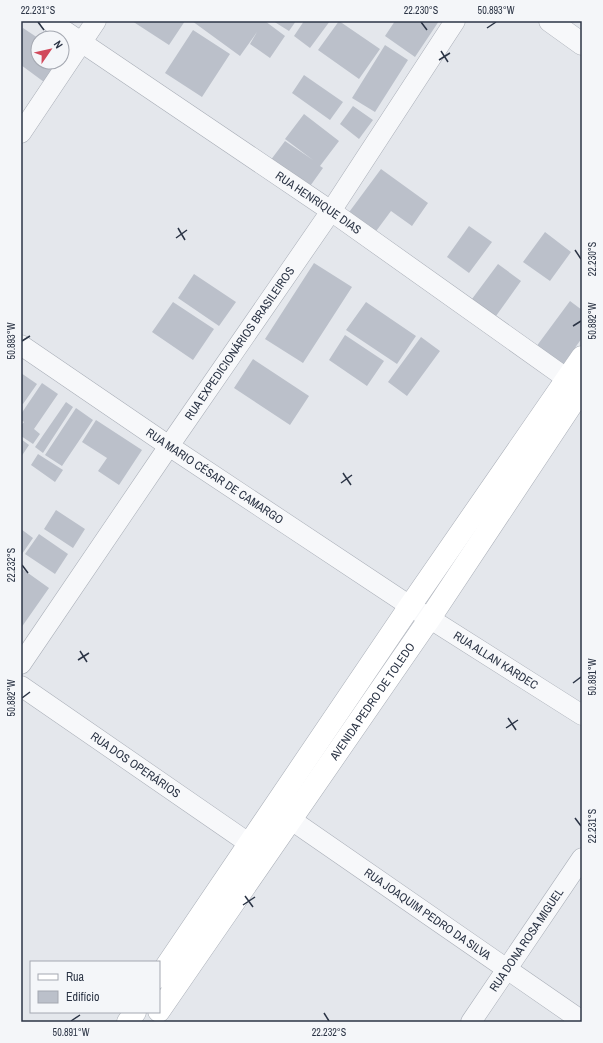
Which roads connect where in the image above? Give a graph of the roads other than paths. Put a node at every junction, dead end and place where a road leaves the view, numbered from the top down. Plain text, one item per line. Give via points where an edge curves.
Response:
1 (50, 21) edge
2 (96, 21) edge
3 (455, 21) edge
4 (550, 21) edge
5 (82, 42) junction
6 (582, 44) edge
7 (21, 133) edge
8 (331, 211) junction
9 (21, 345) edge
10 (582, 357) edge
11 (577, 386) edge
12 (169, 446) junction
13 (410, 606) junction
14 (430, 618) junction
15 (21, 664) edge
16 (21, 686) edge
17 (582, 715) edge
18 (283, 813) junction
19 (258, 850) junction
20 (582, 858) edge
21 (507, 969) junction
22 (160, 975) edge
23 (160, 1009) edge
24 (134, 1013) edge
25 (158, 1013) edge
26 (582, 1021) edge
27 (128, 1022) edge
28 (151, 1022) edge
29 (471, 1022) edge

1 - 5 street, RUA HENRIQUE DIAS
2 - 5 street
3 - 8 street, RUA EXPEDICIONÁRIOS BRASILEIROS
4 - 6 street
5 - 7 street
5 - 8 street, RUA HENRIQUE DIAS
8 - 11 street, RUA HENRIQUE DIAS
8 - 12 street, RUA EXPEDICIONÁRIOS BRASILEIROS
9 - 12 street, RUA MARIO CÉSAR DE CAMARGO
10 - 11 main road, AVENIDA PEDRO DE TOLEDO
11 - 13 main road, AVENIDA PEDRO DE TOLEDO
11 - 14 main road, AVENIDA PEDRO DE TOLEDO
12 - 13 street, RUA MARIO CÉSAR DE CAMARGO
12 - 15 street, RUA EXPEDICIONÁRIOS BRASILEIROS
13 - 14 street, RUA ALLAN KARDEC
13 - 18 main road, AVENIDA PEDRO DE TOLEDO
14 - 17 street, RUA ALLAN KARDEC
14 - 18 main road, AVENIDA PEDRO DE TOLEDO
16 - 19 street, RUA DOS OPERÁRIOS
18 - 19 main road, AVENIDA PEDRO DE TOLEDO
18 - 21 street, RUA JOAQUIM PEDRO DA SILVA
19 - 22 main road, AVENIDA PEDRO DE TOLEDO
19 - 23 main road, AVENIDA PEDRO DE TOLEDO
20 - 21 street, RUA DONA ROSA MIGUEL
21 - 26 street, RUA JOAQUIM PEDRO DA SILVA
21 - 29 street, RUA DONA ROSA MIGUEL
24 - 27 main road
25 - 28 main road, AVENIDA PEDRO DE TOLEDO

